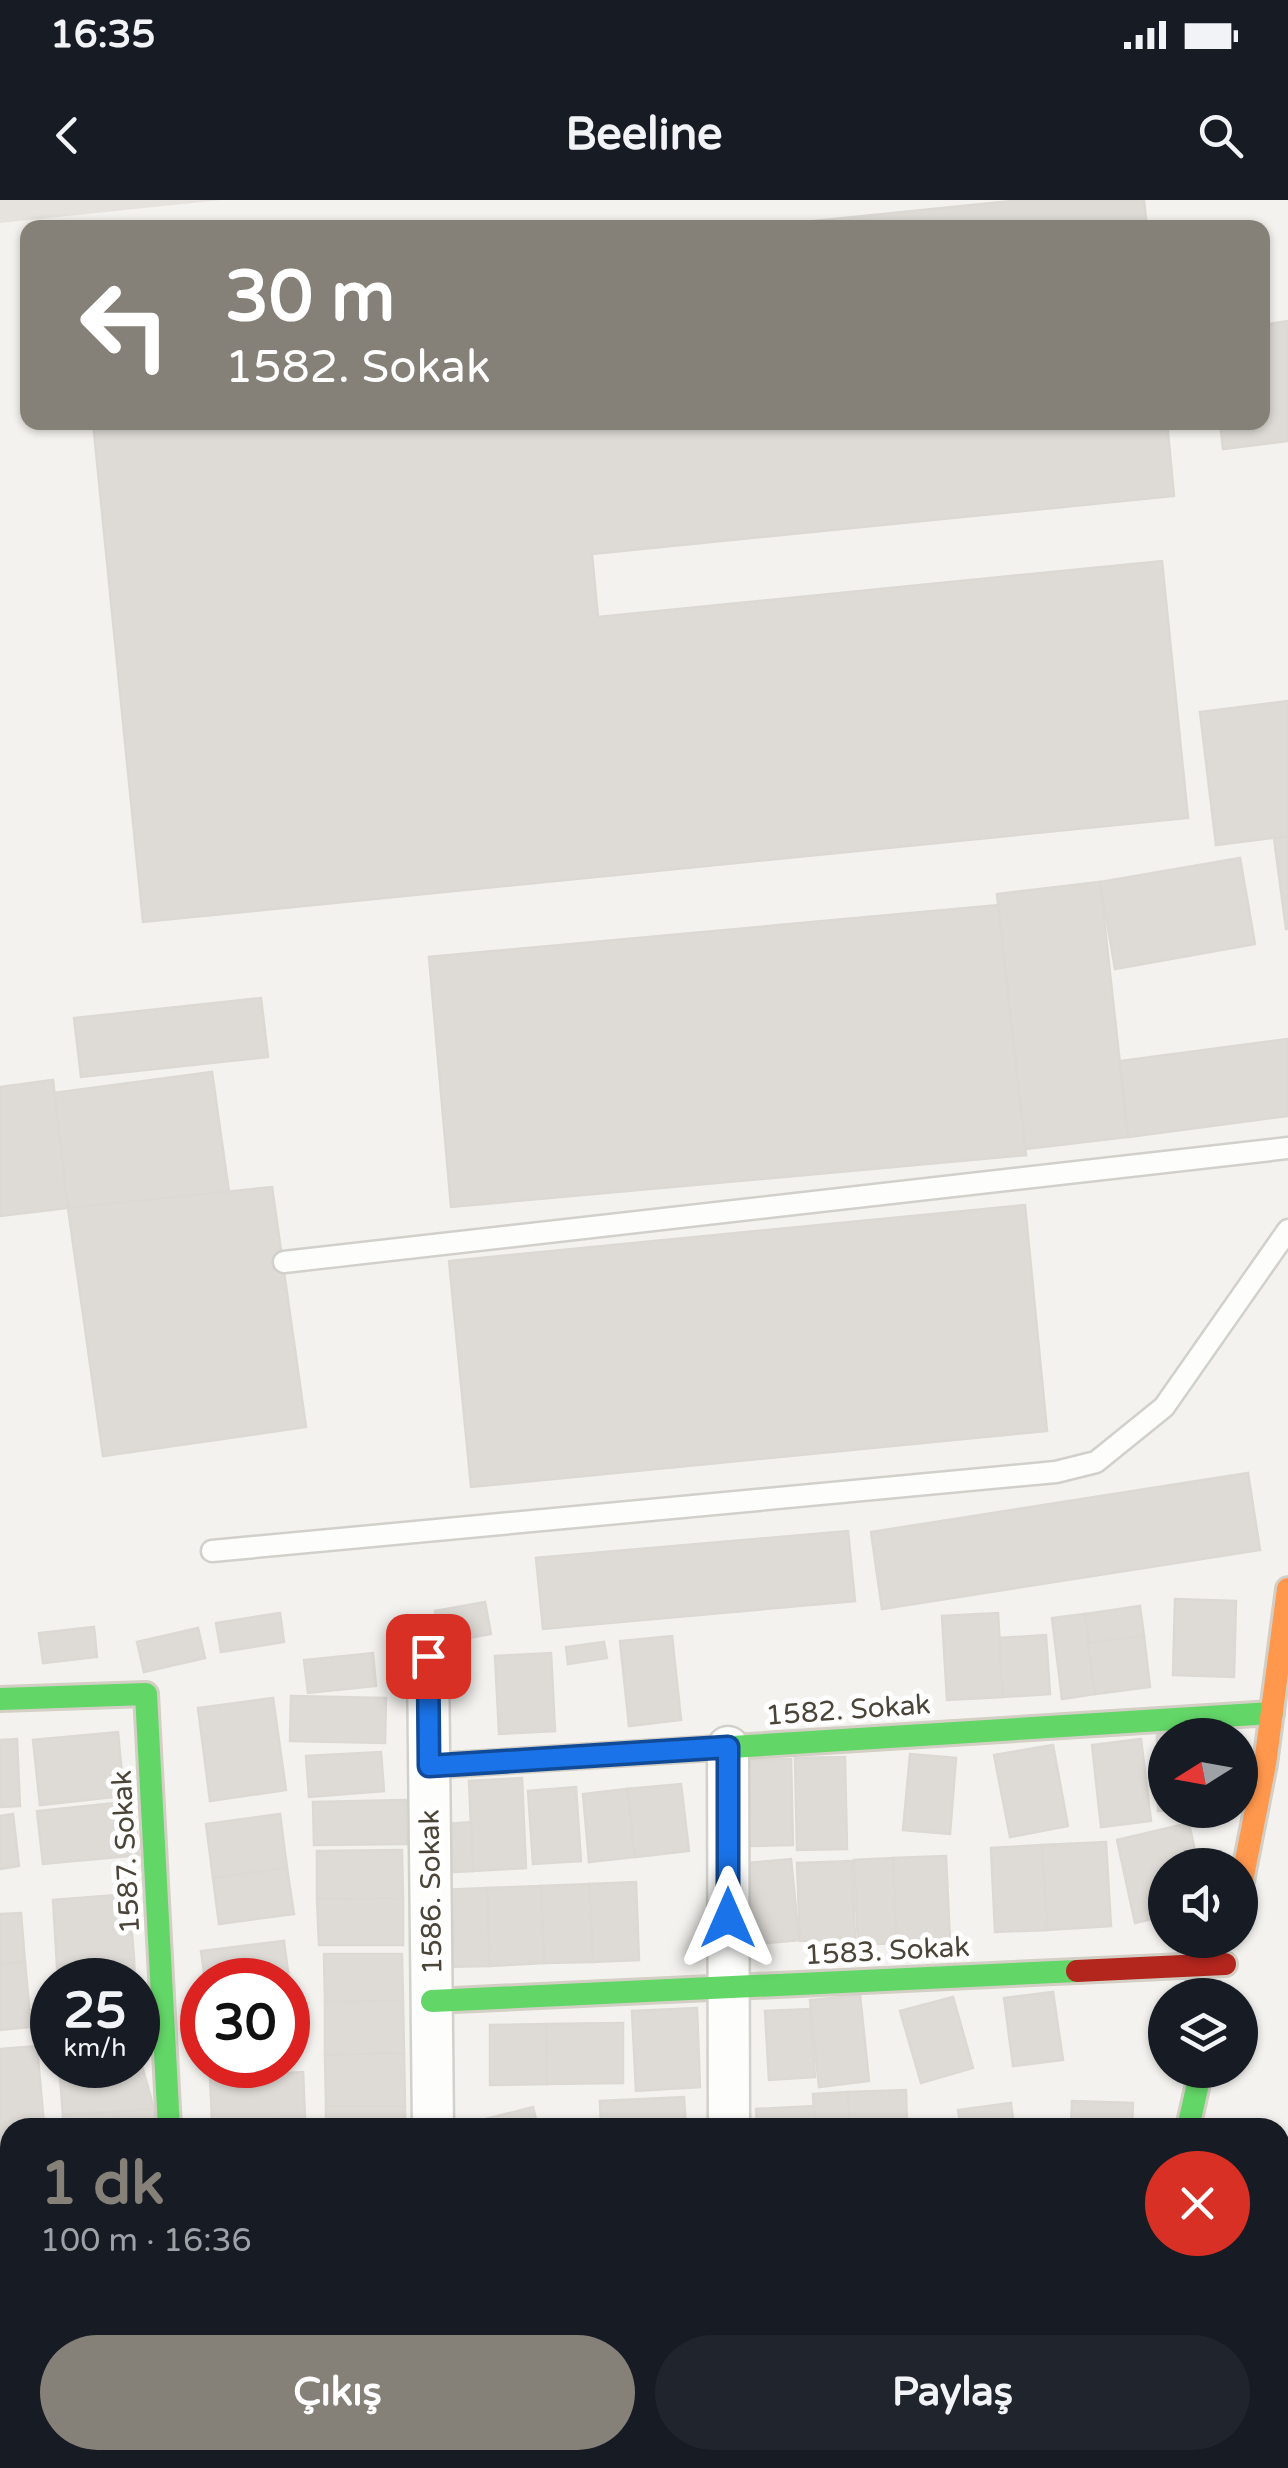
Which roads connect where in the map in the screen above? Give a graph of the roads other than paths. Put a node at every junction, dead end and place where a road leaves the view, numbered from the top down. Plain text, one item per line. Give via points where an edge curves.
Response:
1 (1288, 1148) edge
2 (1288, 1230) edge
3 (284, 1262) dead end
4 (212, 1550) dead end
5 (1288, 1589) edge
6 (428, 1656) dead end
7 (0, 1699) edge
8 (1272, 1713) junction
9 (728, 1747) junction
10 (429, 1766) junction
11 (1248, 1848) edge
12 (1227, 1958) edge
13 (729, 1987) junction
14 (432, 2000) junction
15 (1197, 2088) edge
16 (168, 2118) edge
17 (433, 2118) edge
18 (730, 2118) edge
19 (1190, 2118) edge

1 - 3 lane
2 - 4 lane via 1164,1407 1096,1462 1056,1472
5 - 8 street
6 - 10 street, 1586. Sokak
7 - 16 street, 1587. Sokak via 146,1694
8 - 9 street, 1582. Sokak
8 - 11 street
9 - 10 street, 1582. Sokak
9 - 13 street
10 - 14 street, 1586. Sokak
12 - 13 street, 1583. Sokak via 1224,1972
13 - 14 street, 1583. Sokak
13 - 18 street
14 - 17 street, 1586. Sokak
15 - 19 street

